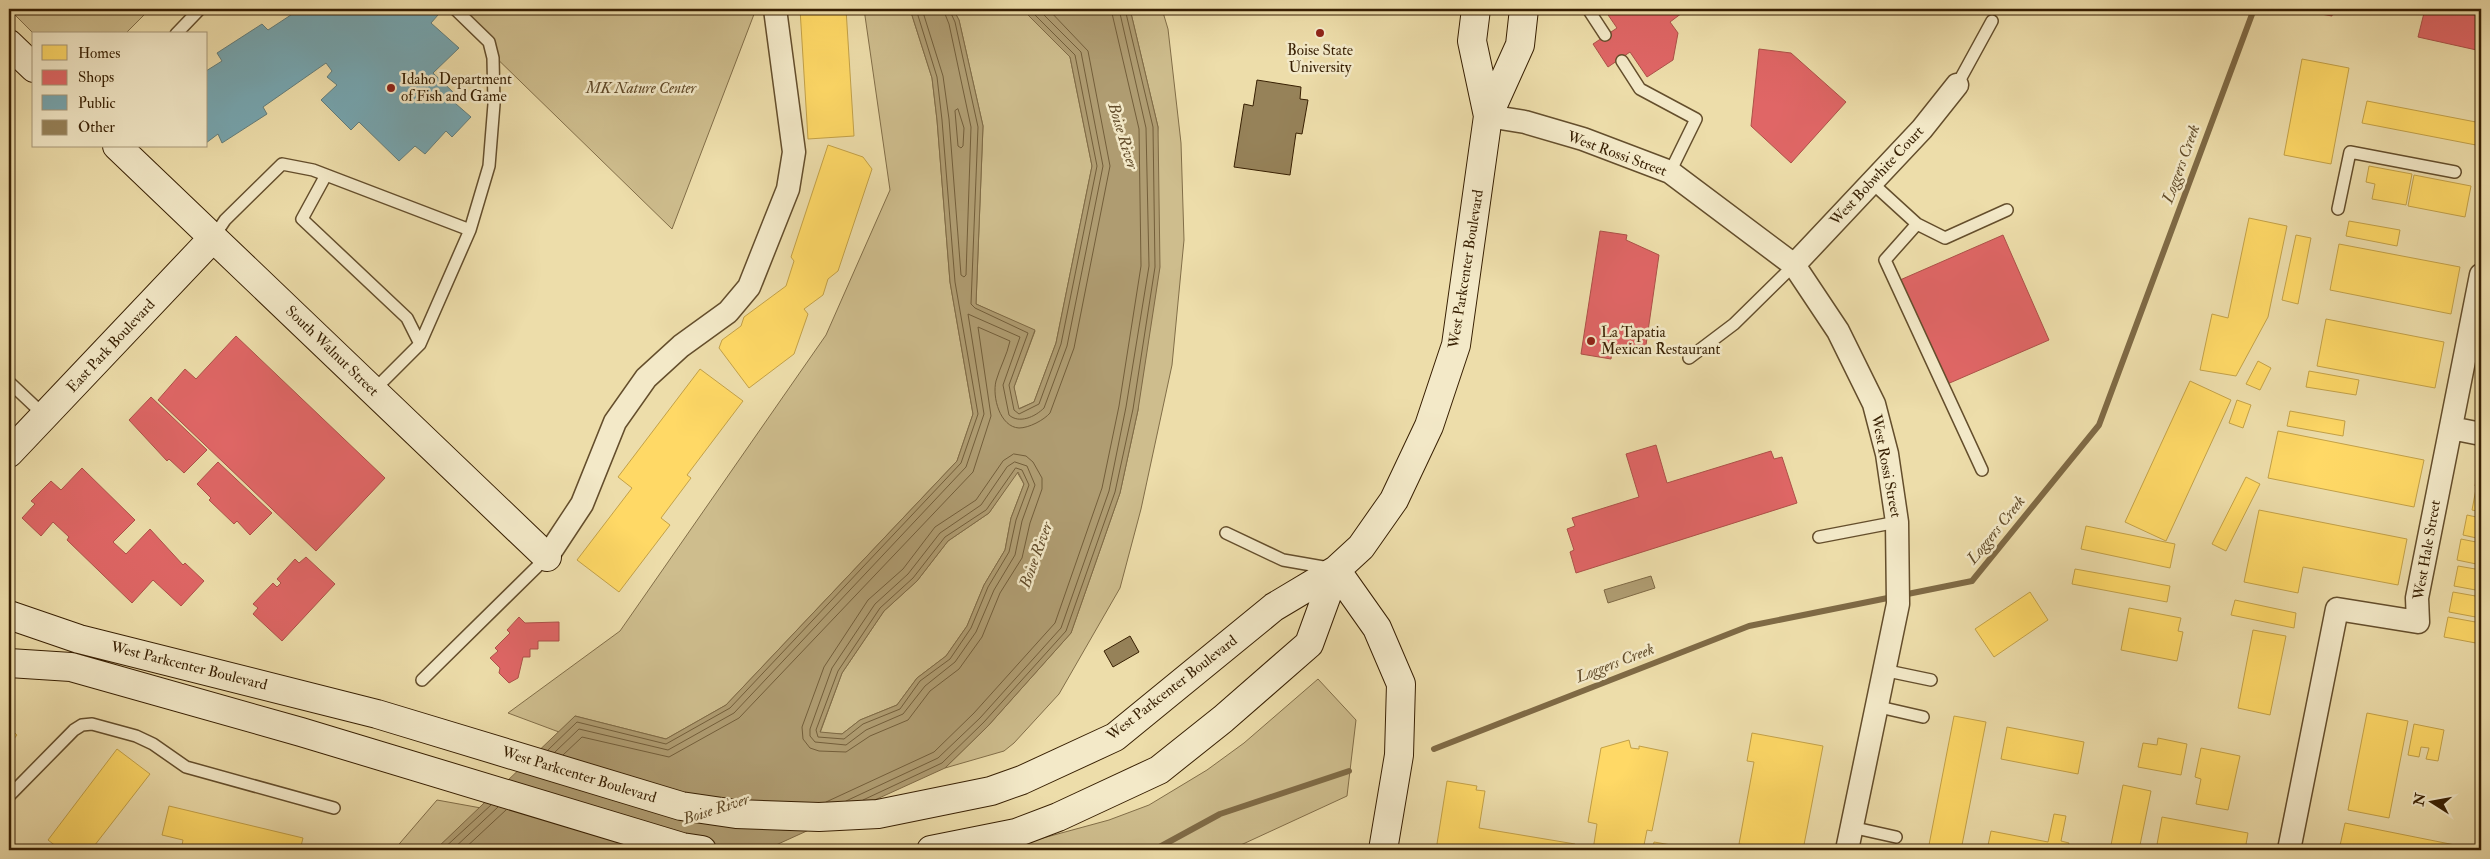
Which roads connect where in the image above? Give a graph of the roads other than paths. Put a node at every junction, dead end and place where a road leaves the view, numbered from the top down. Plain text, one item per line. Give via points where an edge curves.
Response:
1 (200, 9) edge
2 (455, 9) edge
3 (774, 9) edge
4 (1476, 9) edge
5 (1524, 9) edge
6 (1588, 9) edge
7 (1992, 21) dead end
8 (178, 32) edge
9 (1605, 35) dead end
10 (9, 44) edge
11 (1622, 61) dead end
12 (32, 66) edge
13 (1957, 85) joint
14 (1488, 116) junction
15 (118, 148) edge
16 (1670, 172) junction
17 (2455, 172) dead end
18 (326, 175) junction
19 (1872, 182) junction
20 (2338, 209) dead end
21 (2007, 210) dead end
22 (1917, 224) junction
23 (470, 230) junction
24 (213, 238) junction
25 (1794, 265) junction
26 (2481, 275) edge
27 (420, 344) junction
28 (1689, 358) dead end
29 (9, 382) edge
30 (373, 391) junction
31 (44, 415) junction
32 (2451, 428) junction
33 (2481, 434) edge
34 (9, 453) edge
35 (1982, 470) dead end
36 (1897, 522) junction
37 (1226, 532) dead end
38 (1819, 537) dead end
39 (547, 557) junction
40 (1336, 570) junction
41 (9, 615) edge
42 (9, 663) edge
43 (1883, 670) junction
44 (422, 680) dead end
45 (1931, 680) dead end
46 (1875, 706) junction
47 (1922, 717) dead end
48 (9, 796) edge
49 (334, 808) dead end
50 (1851, 827) junction
51 (1896, 837) dead end
52 (702, 850) edge
53 (931, 850) edge
54 (1383, 850) edge
55 (1846, 850) edge
56 (2289, 850) edge

1 - 8 lane
2 - 23 lane via 489,42 493,58 494,104 489,166
3 - 39 street via 794,152 788,189 749,287 728,312 681,346 646,378 615,422 582,504
4 - 14 main road, West Parkcenter Boulevard via 1472,42
5 - 14 main road, West Parkcenter Boulevard via 1520,44
6 - 9 lane
7 - 13 lane
10 - 12 main road
11 - 16 lane via 1640,90 1696,119
13 - 19 street, West Bobwhite Court
14 - 16 street, West Rossi Street via 1525,122
14 - 40 main road, West Parkcenter Boulevard via 1456,345 1429,426 1394,500 1361,547
15 - 24 main road, South Walnut Street
16 - 25 street, West Rossi Street
17 - 20 lane via 2350,152
18 - 23 lane
18 - 24 lane via 282,164 225,220
18 - 27 lane via 302,219 408,318
19 - 22 lane
19 - 25 street, West Bobwhite Court
21 - 22 lane via 1945,238
22 - 35 lane via 1885,260
23 - 27 lane
24 - 30 main road, South Walnut Street
24 - 31 main road, East Park Boulevard
25 - 28 lane via 1734,324
25 - 36 street, West Rossi Street via 1838,331 1874,404 1887,454
26 - 32 street, West Hale Street
27 - 30 lane
29 - 31 lane
30 - 39 main road, South Walnut Street
31 - 34 main road, East Park Boulevard
32 - 33 street
32 - 56 street, West Hale Street via 2417,598 2418,622 2337,609
36 - 38 lane
36 - 43 street, West Rossi Street via 1898,604
37 - 40 lane via 1283,560
39 - 44 lane
40 - 41 main road, West Parkcenter Boulevard via 1274,607 1115,737 1022,780 990,791 878,814 736,814 681,806 430,729 79,639
40 - 53 main road, West Parkcenter Boulevard via 1309,644 1159,770 1016,833
40 - 54 main road via 1377,628 1401,684 1399,755
42 - 52 main road, West Parkcenter Boulevard via 71,667 682,847
43 - 45 lane
43 - 46 street, West Rossi Street
46 - 47 lane
46 - 50 street, West Rossi Street
48 - 49 lane via 74,730 92,724 144,740 186,767
50 - 51 lane
50 - 55 street, West Rossi Street

